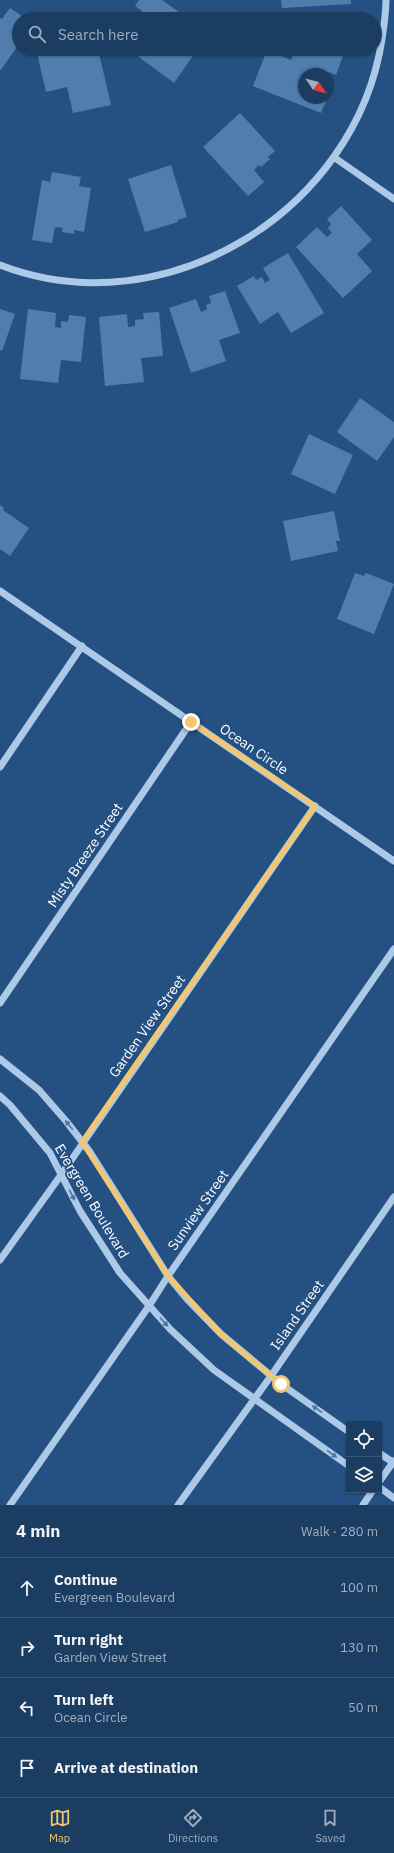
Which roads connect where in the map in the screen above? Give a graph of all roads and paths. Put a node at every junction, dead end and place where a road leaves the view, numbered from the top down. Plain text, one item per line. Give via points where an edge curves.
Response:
1 (386, 0) edge
2 (382, 32) edge
3 (378, 56) edge
4 (335, 158) junction
5 (394, 199) edge
6 (0, 265) edge
7 (0, 591) edge
8 (82, 646) junction
9 (191, 722) junction
10 (0, 766) edge
11 (315, 806) junction
12 (394, 861) edge
13 (394, 949) edge
14 (0, 1003) edge
15 (0, 1059) edge
16 (0, 1096) edge
17 (82, 1142) junction
18 (61, 1175) junction
19 (394, 1197) edge
20 (0, 1260) edge
21 (168, 1276) junction
22 (149, 1306) junction
23 (271, 1376) junction
24 (254, 1398) junction
25 (346, 1430) edge
26 (382, 1455) edge
27 (394, 1462) edge
28 (346, 1464) edge
29 (382, 1478) edge
30 (382, 1490) edge
31 (371, 1493) edge
32 (394, 1498) edge
33 (10, 1505) edge
34 (178, 1505) edge
35 (363, 1505) edge

1 - 2 street
3 - 4 street via 371,86 355,123
4 - 5 street
4 - 6 street via 305,192 264,228 229,249 184,268 138,279 92,282 47,278
7 - 8 street, Ocean Circle
8 - 9 street, Ocean Circle
8 - 10 street
9 - 11 street, Ocean Circle
9 - 14 street, Misty Breeze Street
11 - 12 street, Ocean Circle
11 - 17 street, Garden View Street
13 - 21 street, Sunview Street
17 -> 15 street, Evergreen Boulevard via 39,1090
16 - 18 street, Evergreen Boulevard via 50,1153
17 - 18 street, Garden View Street
17 - 21 street, Evergreen Boulevard
18 - 20 street, Garden View Street
18 -> 22 street, Evergreen Boulevard via 80,1211 120,1273
19 - 23 street, Island Street
21 - 22 street, Sunview Street
21 - 23 street, Evergreen Boulevard via 221,1334
22 -> 24 street, Evergreen Boulevard via 214,1370
22 - 33 street, Sunview Street
23 - 24 street, Island Street
25 -> 23 street, Evergreen Boulevard
24 -> 28 street, Evergreen Boulevard
24 - 34 street, Island Street
26 - 27 street
27 - 29 street
30 - 32 street
31 - 35 street

